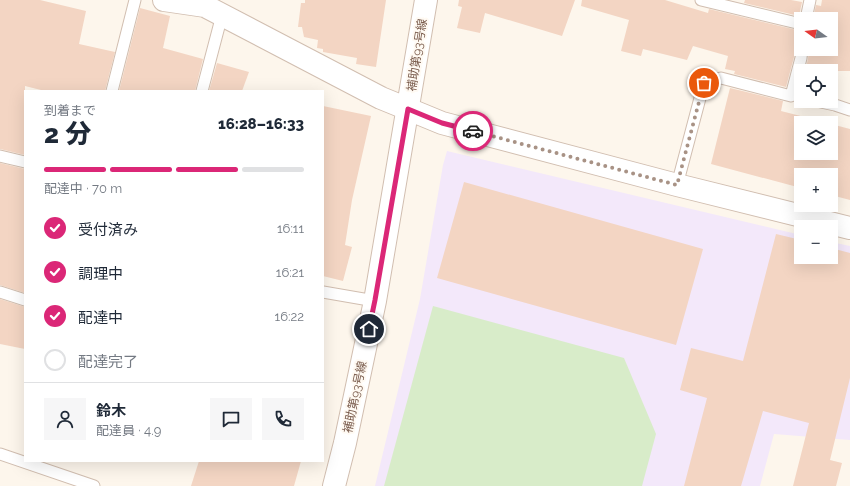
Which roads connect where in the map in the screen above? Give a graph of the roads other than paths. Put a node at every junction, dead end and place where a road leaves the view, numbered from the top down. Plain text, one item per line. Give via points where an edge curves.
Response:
1 (134, 0) edge
2 (164, 0) edge
3 (426, 0) edge
4 (701, 0) edge
5 (810, 0) edge
6 (211, 7) edge
7 (807, 12) edge
8 (794, 22) edge
9 (112, 90) edge
10 (202, 90) edge
11 (794, 96) edge
12 (838, 106) edge
13 (408, 109) junction
14 (850, 110) edge
15 (0, 156) edge
16 (24, 162) edge
17 (677, 185) junction
18 (850, 228) edge
19 (0, 292) edge
20 (324, 292) edge
21 (24, 300) edge
22 (375, 300) junction
23 (0, 454) edge
24 (94, 486) edge
25 (334, 486) edge

1 - 9 lane
2 - 6 street
3 - 13 street, 補助第93号線
4 - 8 lane
5 - 7 lane
6 - 10 lane
6 - 13 street via 381,98
11 - 17 lane via 720,78 704,83
12 - 14 lane
13 - 17 street via 442,123
13 - 22 street, 補助第93号線
15 - 16 lane
17 - 18 street
19 - 21 lane
20 - 22 lane
22 - 25 street, 補助第93号線
23 - 24 lane

